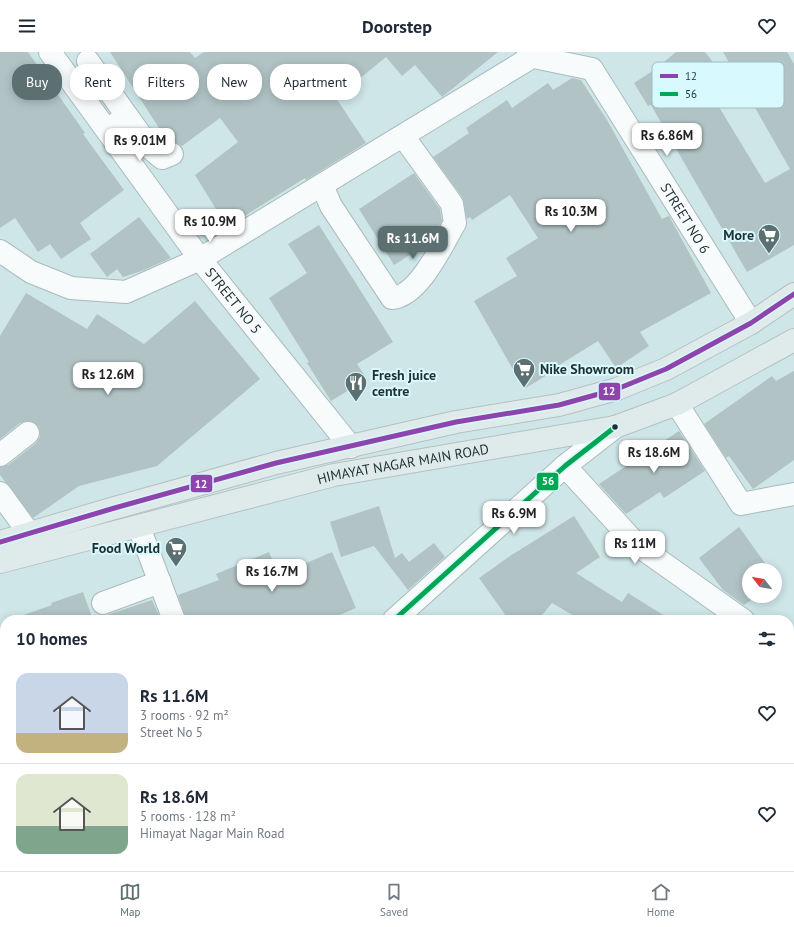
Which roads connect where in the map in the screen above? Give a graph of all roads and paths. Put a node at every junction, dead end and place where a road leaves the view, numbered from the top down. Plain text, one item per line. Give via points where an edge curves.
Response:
1 (52, 53) edge
2 (534, 54) edge
3 (88, 62) dead end
4 (127, 116) junction
5 (107, 130) junction
6 (403, 136) junction
7 (172, 154) dead end
8 (322, 185) junction
9 (0, 251) edge
10 (200, 259) junction
11 (794, 294) edge
12 (751, 323) junction
13 (794, 340) edge
14 (677, 404) junction
15 (615, 427) junction
16 (28, 433) dead end
17 (351, 447) junction
18 (0, 455) edge
19 (565, 466) junction
20 (0, 493) edge
21 (794, 494) edge
22 (139, 527) junction
23 (28, 533) junction
24 (0, 542) edge
25 (0, 562) edge
26 (160, 582) junction
27 (103, 603) dead end
28 (172, 615) edge
29 (400, 615) edge
30 (736, 615) edge

1 - 5 street, STREET NO 5
2 - 6 street
2 - 12 street, STREET NO 6 via 592,69
3 - 4 street
4 - 5 street
4 - 7 street via 150,148 162,158
5 - 10 street, STREET NO 5
6 - 8 street
6 - 8 street via 452,204 455,223 420,280 398,297 392,298 331,206
8 - 10 street
9 - 10 street via 31,272 71,288 126,292
10 - 17 street, STREET NO 5
11 - 12 main road
12 - 17 main road via 666,369 617,389 559,405 456,422
13 - 14 main road, HIMAYAT NAGAR MAIN ROAD
14 - 15 main road, HIMAYAT NAGAR MAIN ROAD
14 - 21 street via 741,504
15 - 19 street
15 - 22 main road, HIMAYAT NAGAR MAIN ROAD via 334,475
16 - 18 street
17 - 23 main road via 276,463
19 - 29 street
19 - 30 street via 636,544
20 - 23 street
22 - 25 main road, HIMAYAT NAGAR MAIN ROAD
22 - 26 street
23 - 24 main road
26 - 27 street
26 - 28 street

